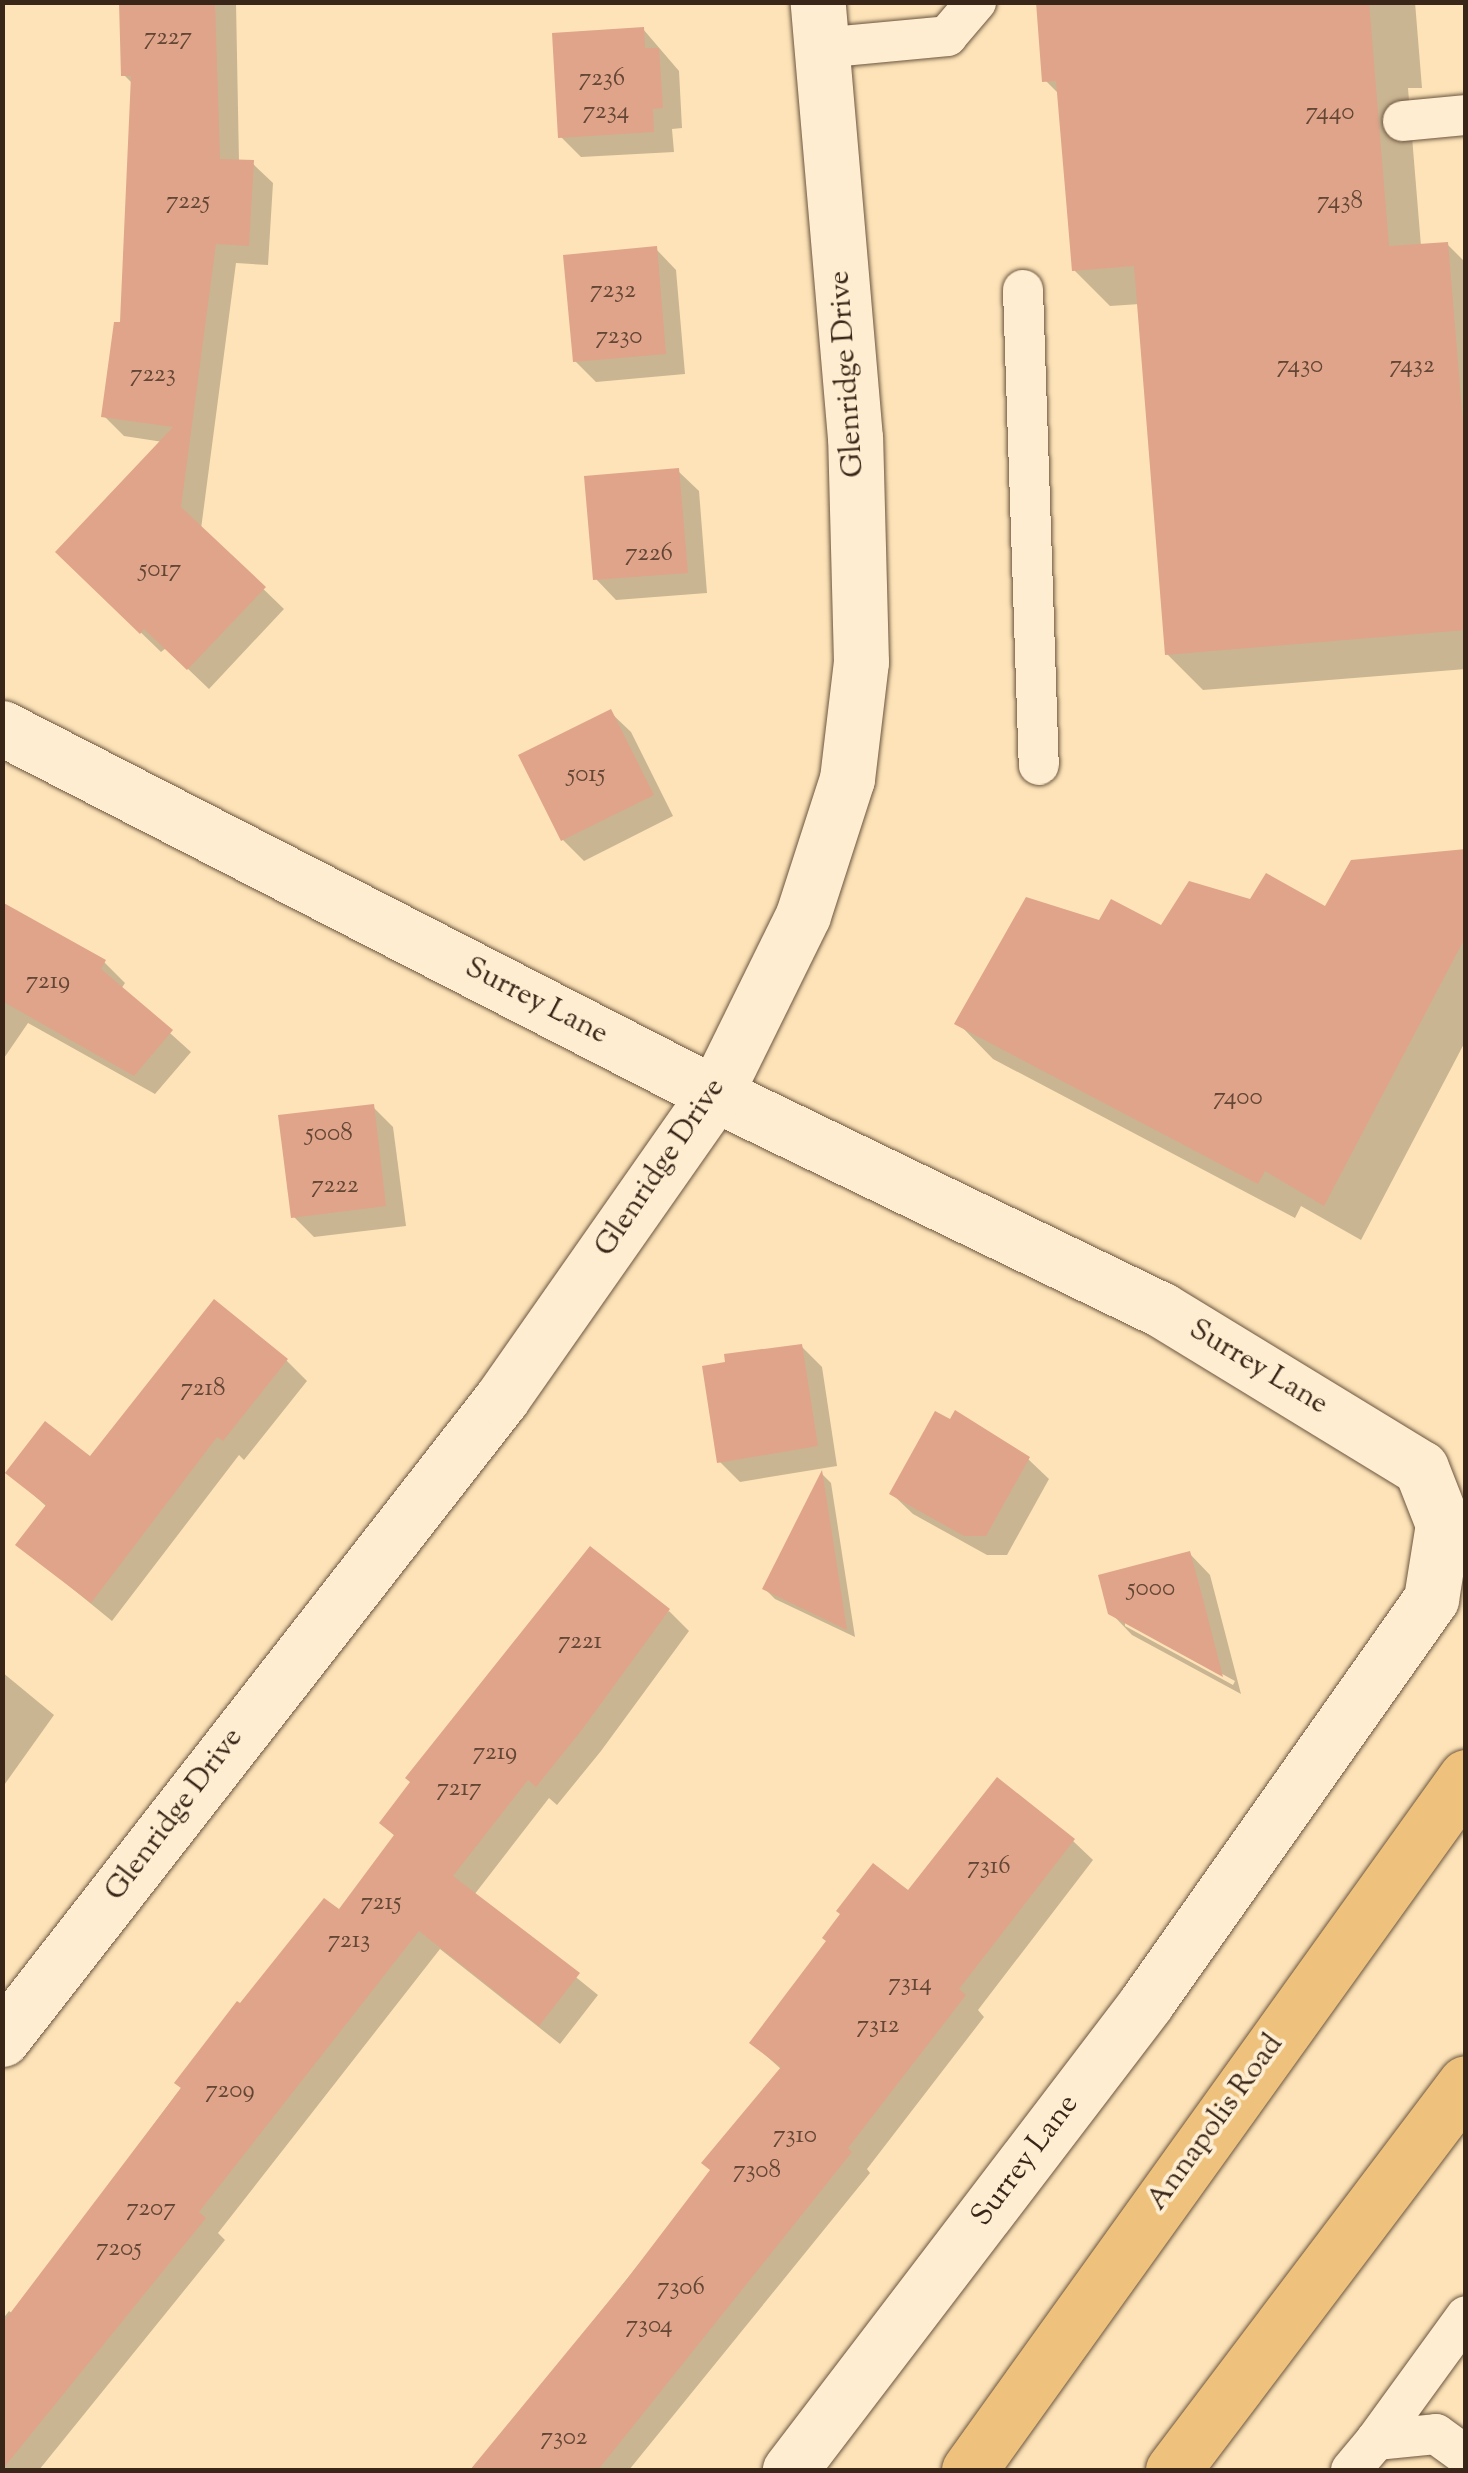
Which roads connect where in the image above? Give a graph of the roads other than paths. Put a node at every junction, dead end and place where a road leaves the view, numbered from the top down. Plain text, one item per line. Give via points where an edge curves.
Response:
1 (976, 2) edge
2 (819, 26) edge
3 (1466, 115) edge
4 (1403, 121) dead end
5 (1023, 290) dead end
6 (2, 728) edge
7 (1038, 765) dead end
8 (715, 1094) junction
9 (1466, 1777) edge
10 (2, 2039) edge
11 (1466, 2083) edge
12 (1466, 2316) edge
13 (1364, 2455) edge
14 (1466, 2456) edge
15 (790, 2470) edge
16 (969, 2470) edge
17 (1173, 2470) edge

1 - 2 lane via 947,36
2 - 8 street, Glenridge Drive via 855,438 861,662 847,779 803,915
3 - 4 lane
5 - 7 lane
6 - 8 street, Surrey Lane
8 - 10 street, Glenridge Drive via 502,1398
8 - 15 street, Surrey Lane via 1162,1310 1421,1468 1443,1524 1431,1600 1147,2002
9 - 16 main road, Annapolis Road
11 - 17 main road
12 - 13 lane
13 - 14 lane via 1436,2434

